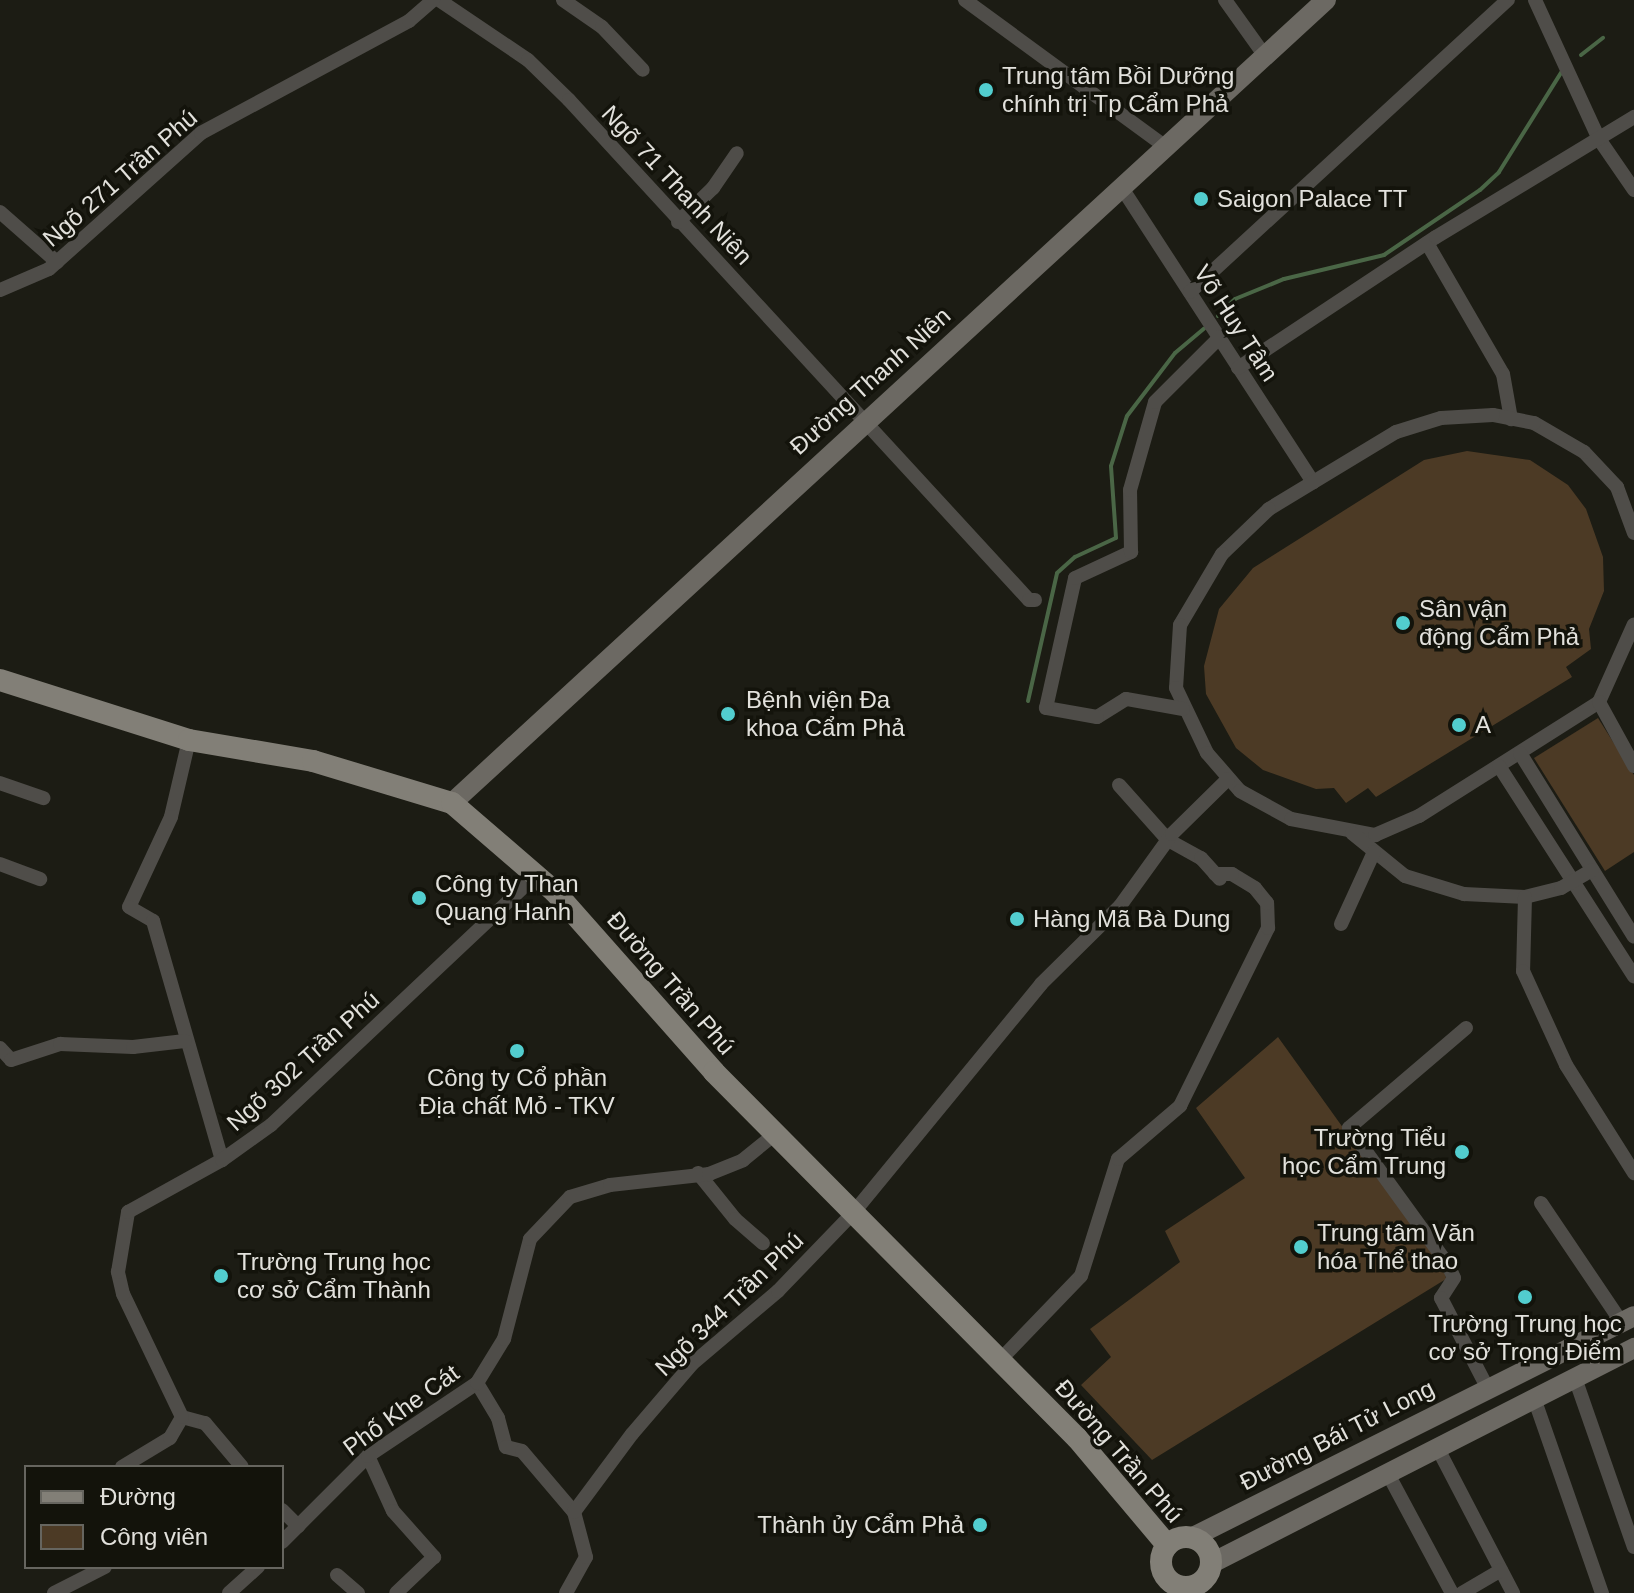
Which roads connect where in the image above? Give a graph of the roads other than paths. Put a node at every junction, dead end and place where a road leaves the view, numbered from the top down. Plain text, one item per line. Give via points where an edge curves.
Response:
1 (436, 0) edge
2 (563, 0) edge
3 (965, 0) edge
4 (1225, 0) edge
5 (1326, 0) edge
6 (1508, 0) edge
7 (1535, 0) edge
8 (1265, 56) junction
9 (643, 70) dead end
10 (1634, 117) edge
11 (1599, 139) junction
12 (1167, 148) junction
13 (737, 153) dead end
14 (1122, 188) junction
15 (1634, 190) edge
16 (0, 212) edge
17 (678, 222) junction
18 (1427, 243) junction
19 (57, 262) junction
20 (0, 290) edge
21 (1190, 292) junction
22 (1220, 337) junction
23 (1238, 368) junction
24 (1511, 419) junction
25 (863, 421) junction
26 (1313, 482) junction
27 (1634, 533) edge
28 (1035, 600) dead end
29 (1634, 624) edge
30 (0, 680) edge
31 (1599, 702) junction
32 (1183, 709) junction
33 (189, 740) junction
34 (1520, 753) junction
35 (1499, 766) junction
36 (1634, 766) edge
37 (1228, 779) junction
38 (0, 783) edge
39 (1119, 785) dead end
40 (43, 798) dead end
41 (452, 803) junction
42 (1352, 833) junction
43 (1168, 840) junction
44 (1374, 852) junction
45 (0, 864) edge
46 (1592, 870) junction
47 (534, 877) junction
48 (40, 879) dead end
49 (1574, 882) junction
50 (1525, 897) junction
51 (1341, 924) dead end
52 (1634, 937) edge
53 (1634, 976) edge
54 (1466, 1028) dead end
55 (185, 1041) junction
56 (0, 1048) edge
57 (775, 1134) junction
58 (222, 1160) junction
59 (698, 1173) junction
60 (1634, 1173) edge
61 (1541, 1203) dead end
62 (854, 1212) junction
63 (763, 1243) dead end
64 (1628, 1320) edge
65 (1580, 1343) junction
66 (1634, 1348) edge
67 (1001, 1359) junction
68 (1595, 1368) junction
69 (1575, 1378) junction
70 (477, 1383) junction
71 (1488, 1389) junction
72 (1534, 1398) junction
73 (182, 1417) junction
74 (1371, 1447) junction
75 (1437, 1447) junction
76 (368, 1456) junction
77 (125, 1465) edge
78 (240, 1465) edge
79 (1387, 1472) junction
80 (284, 1512) edge
81 (574, 1512) junction
82 (298, 1526) junction
83 (1193, 1537) junction
84 (284, 1540) edge
85 (1167, 1545) junction
86 (1634, 1547) edge
87 (1212, 1563) junction
88 (101, 1569) edge
89 (256, 1569) edge
90 (1501, 1570) junction
91 (337, 1575) dead end
92 (1198, 1589) edge
93 (54, 1593) edge
94 (229, 1593) edge
95 (358, 1593) edge
96 (396, 1593) edge
97 (566, 1593) edge
98 (1452, 1593) edge
99 (1462, 1593) edge
100 (1513, 1593) edge
101 (1602, 1593) edge

1 - 17 street, Ngõ 71 Thanh Niên via 528,60
1 - 19 street, Ngõ 271 Trần Phú via 409,21 201,133
2 - 9 street via 602,27
3 - 12 street
4 - 8 street
5 - 8 street, Đường Thanh Niên
6 - 21 street
7 - 11 street
8 - 12 street, Đường Thanh Niên
10 - 11 street
11 - 15 street
11 - 18 street
12 - 14 street, Đường Thanh Niên
13 - 17 street via 713,188
14 - 21 street, Võ Huy Tâm
14 - 25 street, Đường Thanh Niên
16 - 19 street
17 - 25 street, Ngõ 71 Thanh Niên
18 - 23 street
18 - 24 street via 1503,374
19 - 20 street, Ngõ 271 Trần Phú
21 - 22 street, Võ Huy Tâm
22 - 23 street, Võ Huy Tâm
22 - 32 street via 1155,402 1130,490 1131,552 1075,578 1046,708 1097,717 1126,699
23 - 26 street, Võ Huy Tâm
24 - 26 street via 1441,418 1396,432
24 - 27 street via 1534,423 1584,452 1617,487
25 - 28 street, Ngõ 71 Thanh Niên via 1029,600
25 - 41 street, Đường Thanh Niên
26 - 32 street via 1269,509 1232,545 1196,592 1180,625 1175,657
29 - 31 street
30 - 33 main road, Đường Trần Phú
31 - 34 street
31 - 36 street
32 - 37 street
33 - 41 main road, Đường Trần Phú via 313,761
33 - 55 street via 171,817 129,907 153,921
34 - 35 street
34 - 46 street
35 - 42 street via 1419,816 1375,835
35 - 49 street
37 - 42 street via 1291,819
37 - 43 street, Ngõ 344 Trần Phú
38 - 40 street
39 - 43 street
41 - 47 main road, Đường Trần Phú
42 - 44 street
43 - 62 street, Ngõ 344 Trần Phú via 1120,906 1041,984
43 - 67 street via 1201,858 1220,878 1232,874 1255,888 1267,903 1268,928 1180,1106 1118,1159 1081,1276
44 - 50 street via 1405,876 1429,886 1507,899
44 - 51 street
45 - 48 street
46 - 49 street
46 - 52 street
47 - 57 main road, Đường Trần Phú via 555,892
47 - 58 street, Ngõ 302 Trần Phú via 326,1076
49 - 50 street
49 - 53 street
50 - 60 street via 1523,971 1566,1065
54 - 71 street via 1349,1128 1448,1265 1454,1278 1441,1298
55 - 56 street via 133,1047 60,1044 11,1060
55 - 58 street
57 - 59 street, Phố Khe Cát via 743,1160
57 - 62 main road, Đường Trần Phú
58 - 73 street, Ngõ 302 Trần Phú via 128,1212 123,1234 118,1272 123,1294
59 - 63 street via 735,1219
59 - 70 street, Phố Khe Cát via 582,1192 548,1215 530,1239 504,1339
61 - 64 street
62 - 67 main road, Đường Trần Phú
62 - 81 street, Ngõ 344 Trần Phú via 778,1291 692,1364
64 - 65 street, Đường Bái Tử Long
65 - 68 street
65 - 71 street, Đường Bái Tử Long
66 - 68 street
67 - 85 main road, Đường Trần Phú via 1077,1438
68 - 69 street
69 - 72 street
69 - 86 street
70 - 76 street, Phố Khe Cát
70 - 81 street via 498,1418 506,1447 522,1451
71 - 74 street, Đường Bái Tử Long
72 - 75 street
72 - 101 street
73 - 77 street via 170,1438
73 - 78 street via 205,1423
74 - 79 street
74 - 83 street, Đường Bái Tử Long
75 - 79 street
75 - 90 street
76 - 82 street, Phố Khe Cát
76 - 96 street via 393,1511 434,1557
79 - 87 street
79 - 98 street
80 - 82 street
81 - 97 street via 586,1557
82 - 84 street, Phố Khe Cát
83 - 85 main road
83 - 87 main road via 1206,1546
85 - 92 main road via 1163,1573 1175,1585
87 - 92 main road
88 - 93 street
89 - 94 street
90 - 99 street
90 - 100 street
91 - 95 street

